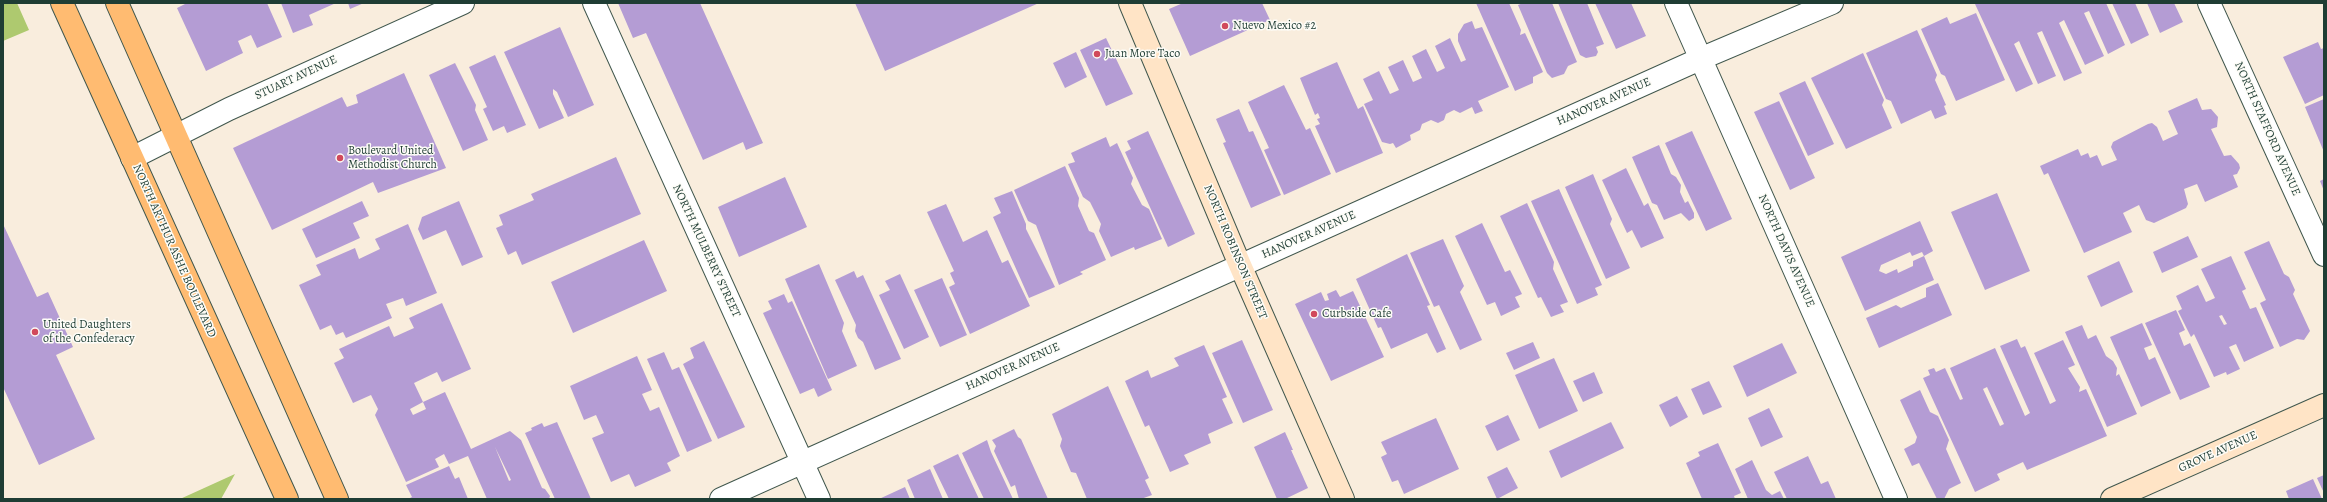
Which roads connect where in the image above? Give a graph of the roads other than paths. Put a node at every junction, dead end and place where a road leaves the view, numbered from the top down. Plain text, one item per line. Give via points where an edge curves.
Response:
1 (62, 3) edge
2 (117, 3) edge
3 (463, 3) edge
4 (594, 3) edge
5 (1130, 3) edge
6 (1676, 3) edge
7 (1832, 3) edge
8 (2209, 3) edge
9 (1700, 59) junction
10 (176, 135) junction
11 (132, 158) junction
12 (2324, 255) edge
13 (1240, 265) junction
14 (2324, 405) edge
15 (803, 461) junction
16 (287, 499) edge
17 (337, 499) edge
18 (720, 499) edge
19 (819, 499) edge
20 (1343, 499) edge
21 (1896, 499) edge
22 (2112, 499) edge

1 - 11 main road, NORTH ARTHUR ASHE BOULEVARD
2 - 10 main road
3 - 10 street, STUART AVENUE
4 - 15 street, NORTH MULBERRY STREET
5 - 13 street, NORTH ROBINSON STREET
6 - 9 street, NORTH DAVIS AVENUE
7 - 9 street, HANOVER AVENUE
8 - 12 street, NORTH STAFFORD AVENUE
9 - 13 street, HANOVER AVENUE
9 - 21 street, NORTH DAVIS AVENUE
10 - 11 street, STUART AVENUE
10 - 17 main road
11 - 16 main road, NORTH ARTHUR ASHE BOULEVARD
13 - 15 street, HANOVER AVENUE
13 - 20 street, NORTH ROBINSON STREET
14 - 22 street, GROVE AVENUE
15 - 18 street, HANOVER AVENUE
15 - 19 street, NORTH MULBERRY STREET

